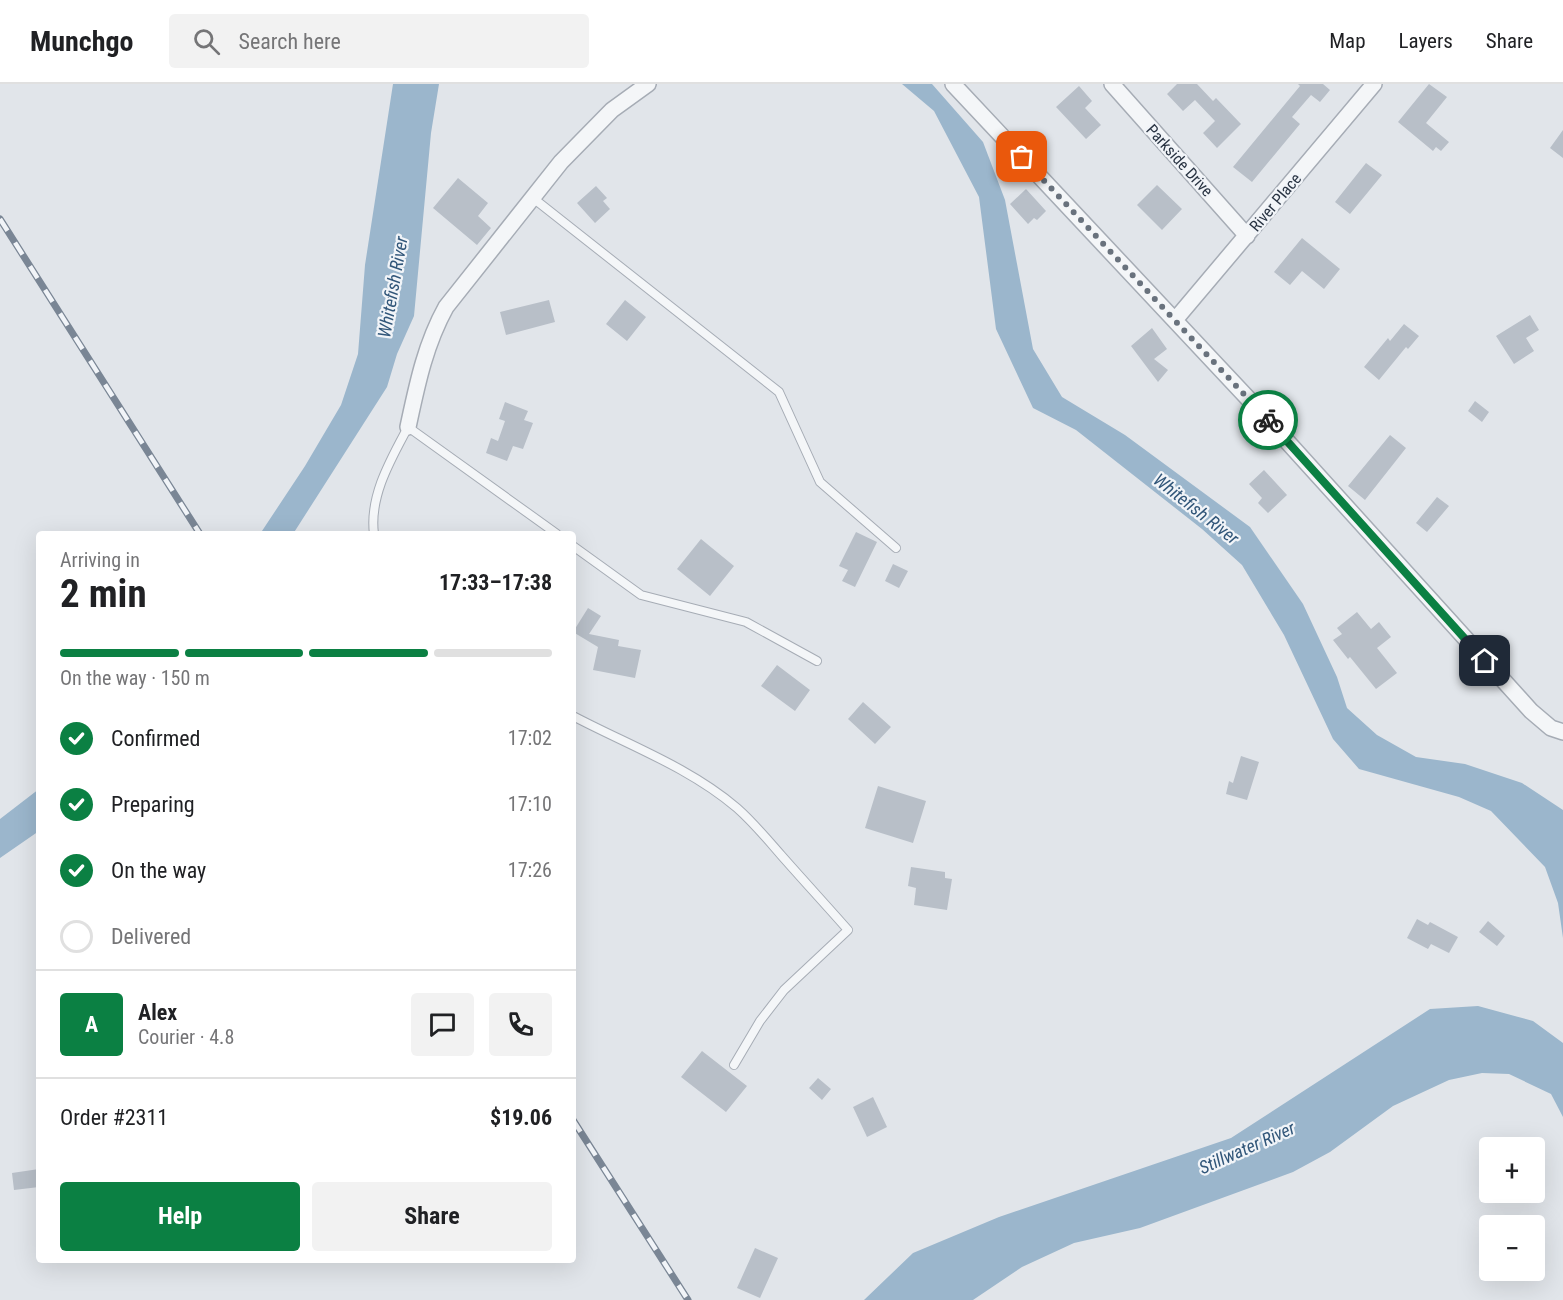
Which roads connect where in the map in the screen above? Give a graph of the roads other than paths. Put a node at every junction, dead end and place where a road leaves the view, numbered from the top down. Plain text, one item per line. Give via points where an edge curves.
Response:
1 (648, 84) edge
2 (953, 84) edge
3 (1112, 84) edge
4 (1374, 84) edge
5 (533, 198) junction
6 (1247, 236) junction
7 (1175, 320) junction
8 (408, 427) junction
9 (374, 531) edge
10 (553, 531) edge
11 (576, 548) edge
12 (896, 548) dead end
13 (817, 661) dead end
14 (576, 717) edge
15 (1563, 732) edge
16 (734, 1065) dead end

1 - 5 street via 589,132
2 - 7 street
3 - 6 street, Parkside Drive
4 - 6 street, River Place
5 - 8 street via 446,308 425,354
5 - 12 lane via 779,392 820,482
6 - 7 street, River Place
7 - 15 street via 1531,711 1551,728
8 - 9 lane via 379,490
8 - 10 lane
11 - 13 lane via 641,595 746,622
14 - 16 lane via 639,747 724,798 848,930 784,990

